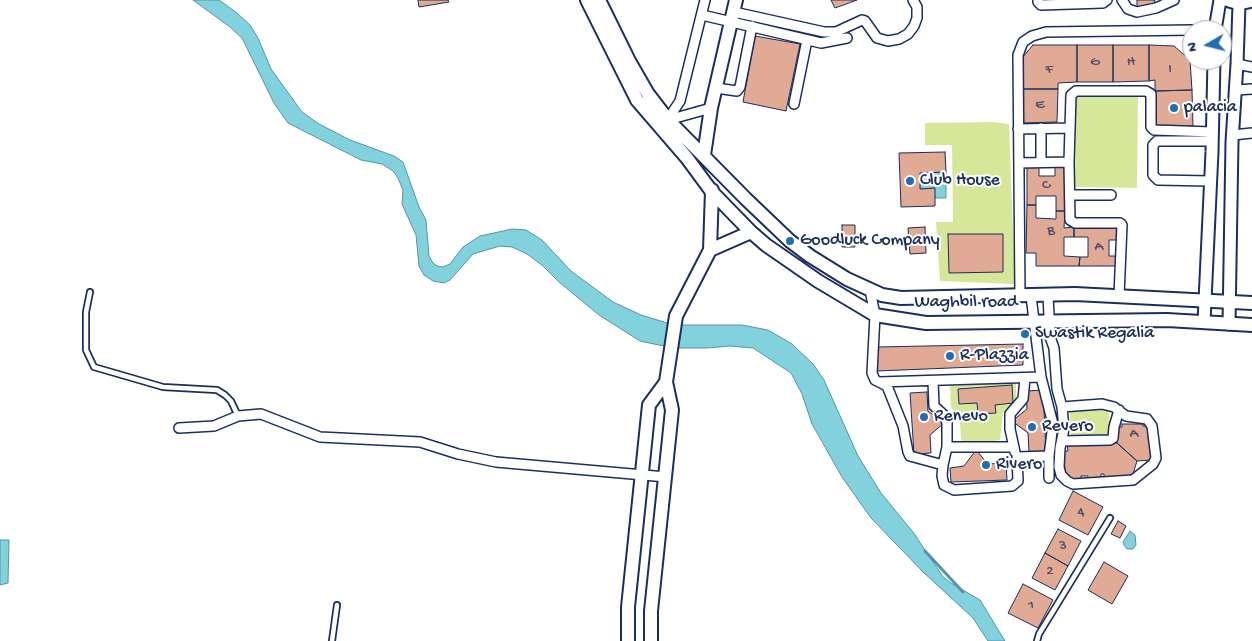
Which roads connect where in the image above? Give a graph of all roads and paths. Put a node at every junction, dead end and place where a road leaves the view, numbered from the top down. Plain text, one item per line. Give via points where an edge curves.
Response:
1 (587, 0) edge
2 (599, 0) edge
3 (705, 0) edge
4 (913, 0) edge
5 (1038, 0) edge
6 (1107, 0) edge
7 (1122, 0) edge
8 (1174, 0) edge
9 (1220, 0) edge
10 (1226, 0) edge
11 (1252, 1) edge
12 (1239, 4) junction
13 (734, 11) edge
14 (702, 15) junction
15 (1217, 20) edge
16 (752, 26) junction
17 (1182, 30) edge
18 (847, 38) dead end
19 (807, 40) junction
20 (1237, 64) junction
21 (1252, 67) edge
22 (1214, 70) edge
23 (633, 79) junction
24 (716, 88) junction
25 (1252, 89) edge
26 (1236, 90) junction
27 (794, 104) dead end
28 (711, 108) junction
29 (664, 124) junction
30 (1018, 128) junction
31 (1041, 128) junction
32 (1070, 128) junction
33 (1252, 133) edge
34 (1233, 135) junction
35 (1212, 142) junction
36 (1232, 152) junction
37 (704, 155) junction
38 (1041, 162) junction
39 (1069, 162) junction
40 (1019, 163) junction
41 (714, 166) junction
42 (1210, 181) junction
43 (712, 192) junction
44 (1070, 195) junction
45 (1112, 195) dead end
46 (1210, 199) junction
47 (1231, 199) junction
48 (772, 223) junction
49 (754, 235) junction
50 (710, 250) junction
51 (870, 290) junction
52 (90, 292) dead end
53 (1048, 295) junction
54 (1026, 296) junction
55 (1119, 296) junction
56 (1168, 298) junction
57 (1206, 300) junction
58 (1230, 302) junction
59 (1252, 303) edge
60 (875, 315) junction
61 (1034, 320) junction
62 (1167, 320) junction
63 (1049, 321) junction
64 (1204, 322) junction
65 (1229, 324) junction
66 (1252, 325) edge
67 (1041, 377) junction
68 (1025, 378) junction
69 (933, 381) junction
70 (666, 382) junction
71 (880, 382) junction
72 (1062, 407) junction
73 (1119, 410) junction
74 (238, 416) junction
75 (179, 428) dead end
76 (1062, 441) junction
77 (1014, 446) junction
78 (947, 447) junction
79 (1049, 456) junction
80 (1017, 457) junction
81 (943, 466) junction
82 (642, 475) junction
83 (666, 476) junction
84 (1049, 478) dead end
85 (1110, 518) dead end
86 (337, 605) dead end
87 (332, 641) edge
88 (628, 641) edge
89 (652, 641) edge
90 (1037, 641) edge

1 - 23 main road, Waghbil road
2 - 23 main road, Waghbil road
3 - 14 street
4 - 13 street via 917,6 914,26 908,34 888,41 876,38 862,20 836,32 824,32
5 - 6 street via 1041,5 1103,3
7 - 8 street via 1128,9 1137,12
9 - 15 street
10 - 12 street
11 - 12 street
12 - 20 street
13 - 14 street
13 - 16 street
13 - 24 main road
14 - 29 street via 680,101
16 - 19 street
16 - 24 street via 740,87 736,91
17 - 30 street via 1046,32 1032,36 1023,42 1018,55
18 - 19 street via 821,43
19 - 27 street
20 - 21 street
20 - 26 street
22 - 35 street
23 - 29 main road, Waghbil road via 648,94
24 - 28 main road
25 - 26 street
26 - 34 street
28 - 29 street
28 - 37 main road
29 - 37 main road, Waghbil road
29 - 43 main road, Waghbil road
30 - 31 street
30 - 40 street
31 - 32 street
31 - 38 street
32 - 35 street via 1071,95 1076,91 1146,91 1151,94 1151,127 1154,130
32 - 39 street
33 - 34 street
34 - 36 street
35 - 36 street
35 - 42 street
35 - 42 street via 1157,141 1153,145 1153,175 1158,180
36 - 47 street
37 - 41 main road, Waghbil road
38 - 39 street
38 - 40 street
39 - 44 street
40 - 54 street
41 - 43 main road
41 - 48 main road, Waghbil road
42 - 46 street
43 - 49 main road, Waghbil road
43 - 50 main road
44 - 45 street
44 - 55 street via 1070,220 1075,223 1122,225
46 - 47 street
46 - 57 street
47 - 58 street
48 - 49 main road
48 - 51 main road, Waghbil road via 810,256
49 - 50 main road
49 - 60 main road, Waghbil road via 818,281
50 - 70 main road via 676,316
51 - 54 main road, Waghbil road via 901,298
51 - 60 street
52 - 74 lane via 86,312 86,350 94,367 163,387 217,390 230,401
53 - 54 main road, Waghbil road
53 - 55 main road, Waghbil road
53 - 63 street
54 - 61 street
55 - 56 main road, Waghbil road
56 - 57 main road, Waghbil road
56 - 62 main road
57 - 58 main road, Waghbil road
57 - 64 street
58 - 59 main road, Waghbil road
58 - 65 street
60 - 61 main road, Waghbil road via 926,323
60 - 71 street via 872,373
61 - 63 main road, Waghbil road
61 - 67 street
62 - 63 main road, Waghbil road
62 - 64 main road, Waghbil road
63 - 72 street via 1056,389
64 - 65 main road, Waghbil road
65 - 66 main road, Waghbil road
67 - 68 street
67 - 79 street via 1053,424
68 - 69 street
68 - 77 street via 1023,399 1010,414
69 - 71 street
69 - 78 street via 934,406 945,416 947,423
70 - 82 main road via 649,405
70 - 83 main road via 672,410
71 - 81 street via 887,386 903,426 910,456
72 - 73 street via 1102,404
72 - 76 street
73 - 76 street via 1110,440
73 - 76 street via 1126,416 1147,419 1152,426 1156,458 1133,480 1073,484 1067,481 1059,467
74 - 75 street via 214,426
74 - 82 street via 261,414 320,437 420,442 496,462
77 - 78 street
77 - 80 street
78 - 81 street
79 - 80 street
79 - 84 street
80 - 81 street via 1018,481 1012,486 954,490 944,485
82 - 83 street
82 - 88 main road via 628,607
83 - 89 main road via 651,611
85 - 90 lane
86 - 87 lane

